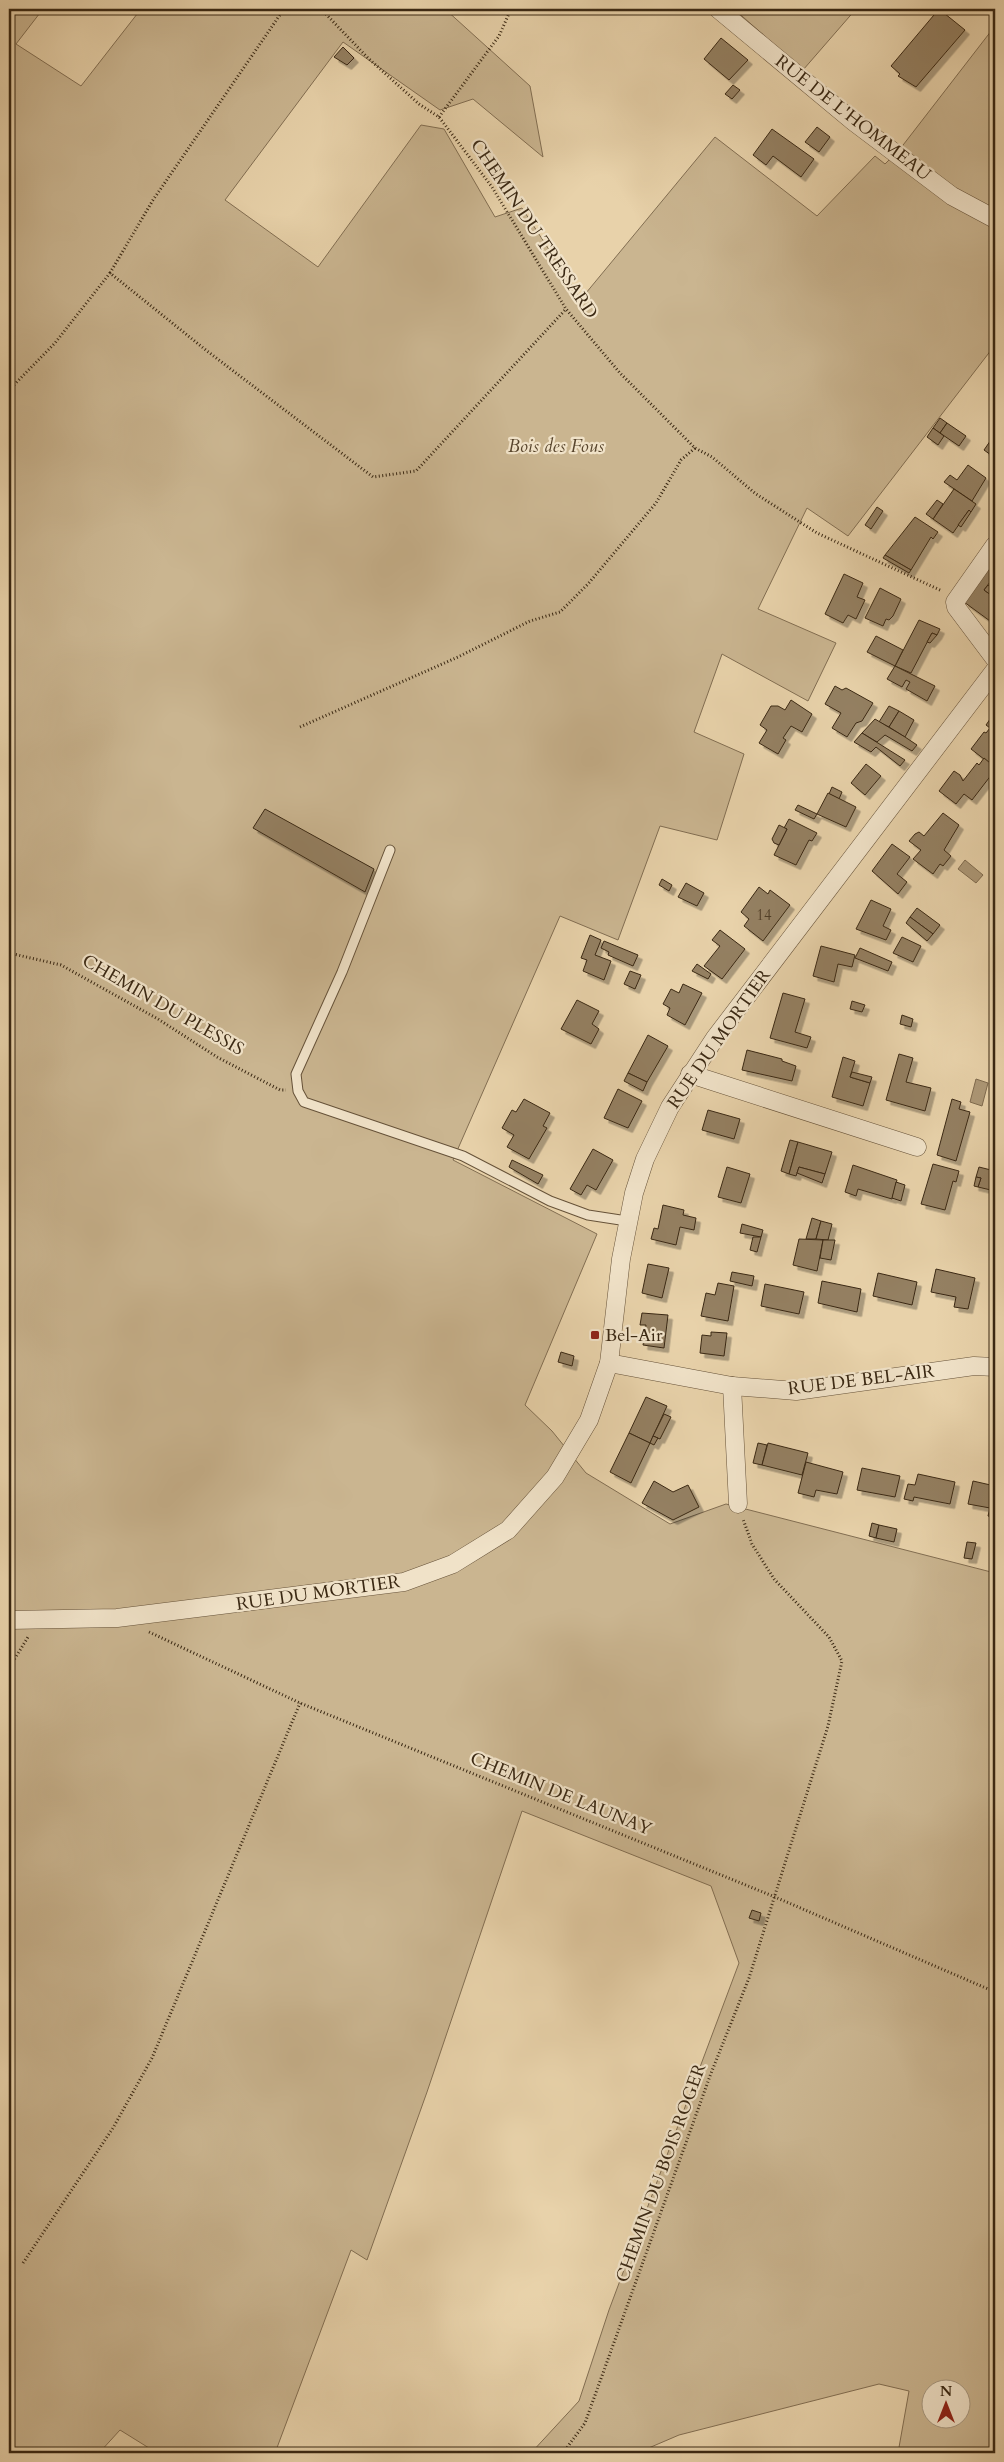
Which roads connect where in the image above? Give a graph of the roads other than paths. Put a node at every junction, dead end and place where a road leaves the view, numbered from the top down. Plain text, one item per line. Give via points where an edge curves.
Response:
1 (718, 9) edge
2 (995, 219) edge
3 (995, 545) edge
4 (995, 658) edge
5 (995, 670) edge
6 (390, 850) dead end
7 (690, 1074) junction
8 (917, 1147) dead end
9 (627, 1222) junction
10 (609, 1363) junction
11 (995, 1367) edge
12 (732, 1386) junction
13 (738, 1504) road end
14 (9, 1620) edge

1 - 2 street, RUE DE L'HOMMEAU via 854,122 952,196
3 - 4 street via 957,596 956,607
5 - 7 street, RUE DU MORTIER
6 - 9 lane via 342,972 296,1074 298,1091 304,1102 463,1156 550,1201 588,1215
7 - 8 street
7 - 9 street, RUE DU MORTIER via 645,1159
9 - 10 street, RUE DU MORTIER
10 - 12 street, RUE DE BEL-AIR
10 - 14 street, RUE DU MORTIER via 589,1420 555,1477 508,1530 453,1564 404,1582 345,1590 117,1618
11 - 12 street, RUE DE BEL-AIR via 974,1366 796,1391
12 - 13 street

